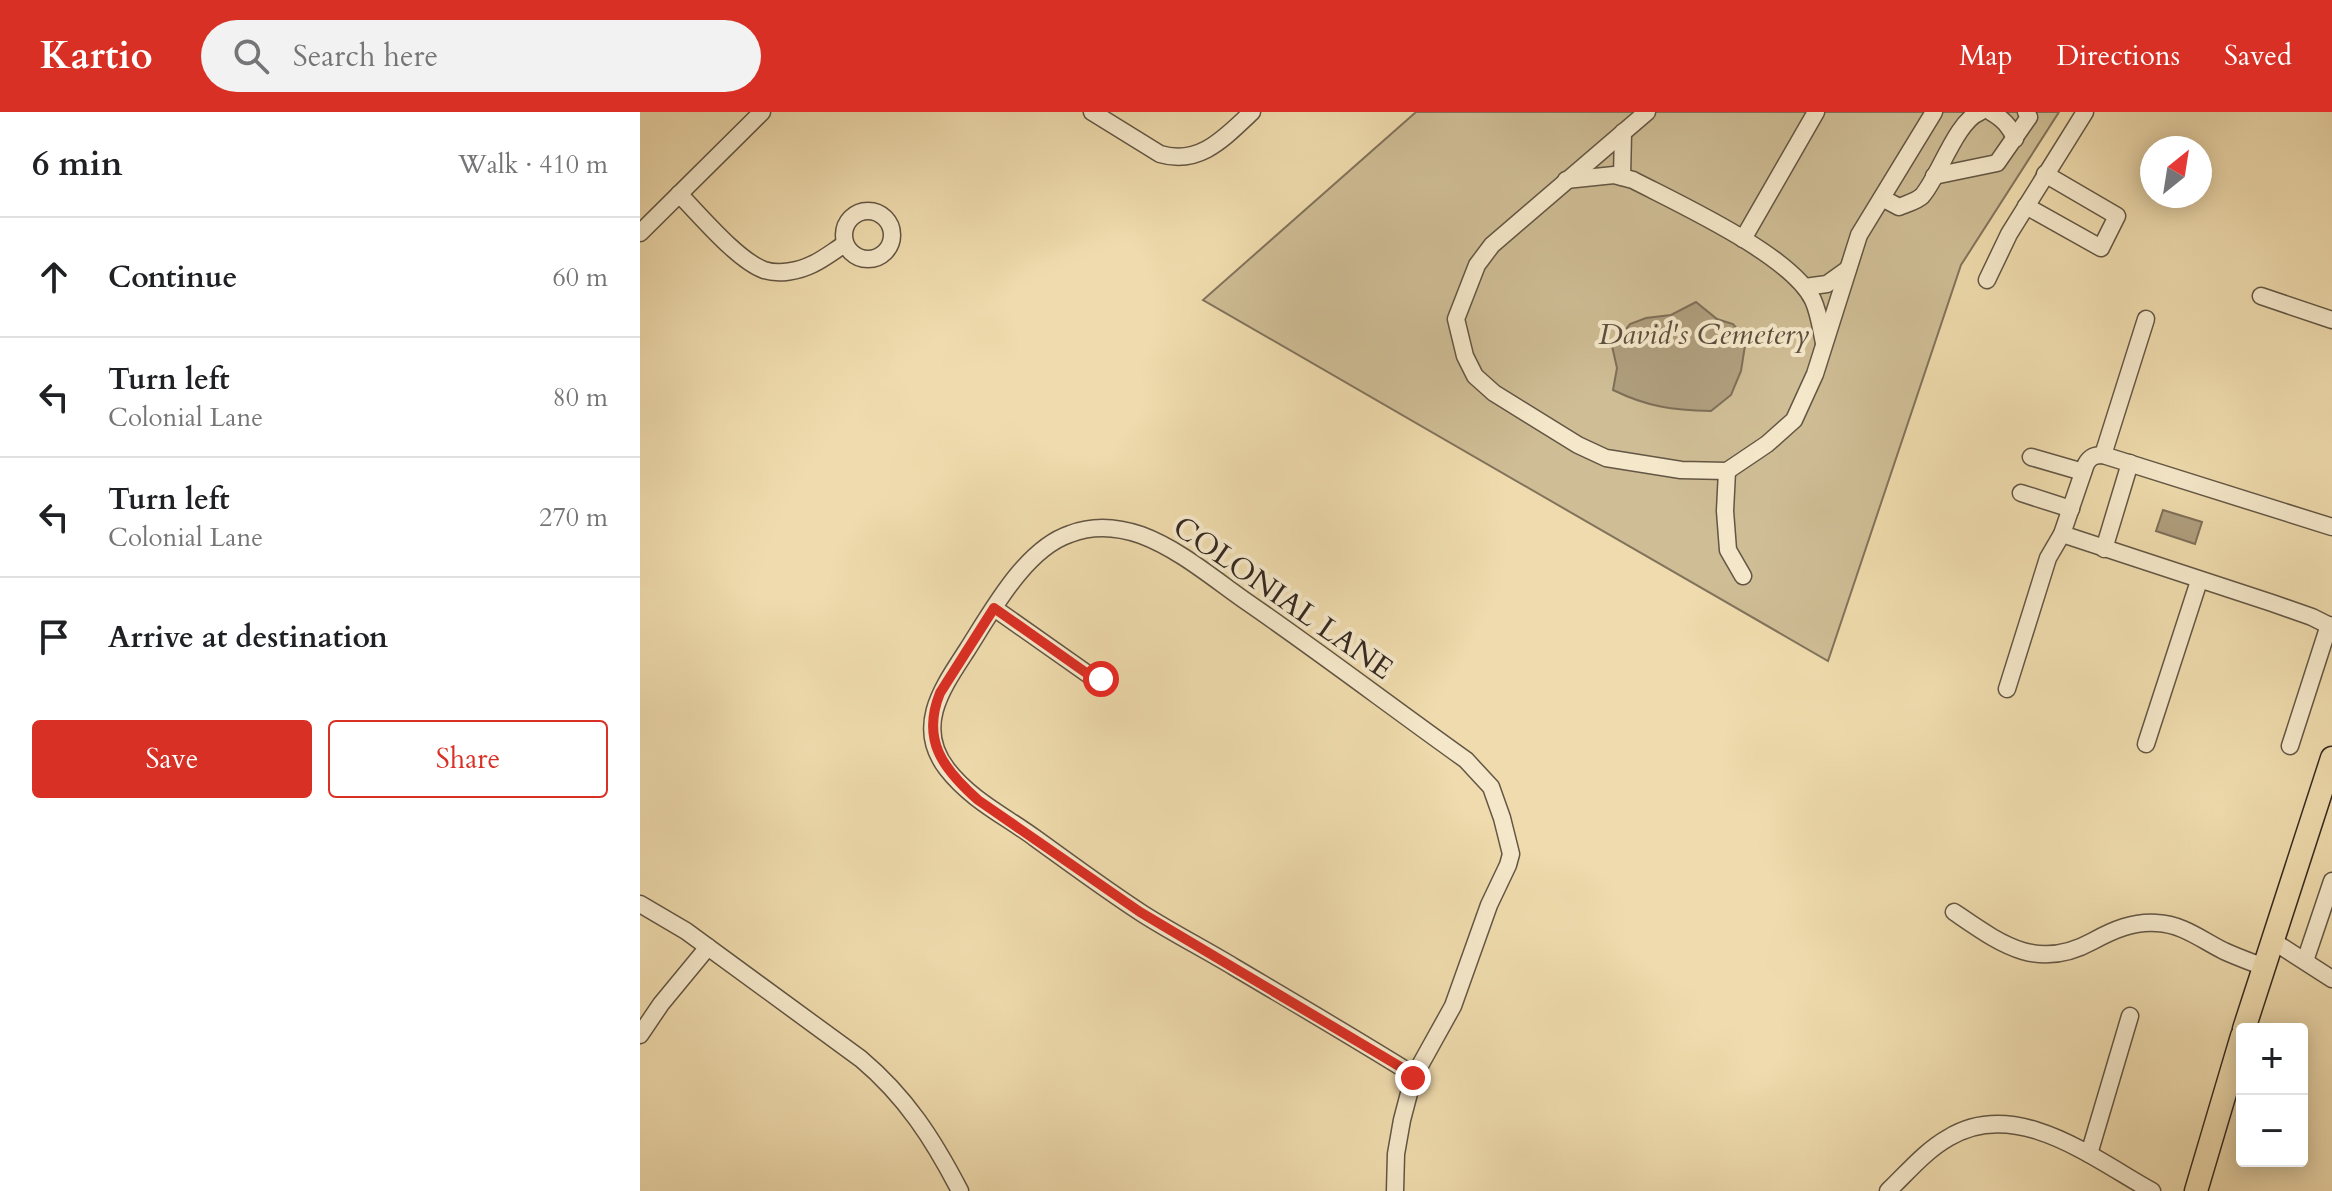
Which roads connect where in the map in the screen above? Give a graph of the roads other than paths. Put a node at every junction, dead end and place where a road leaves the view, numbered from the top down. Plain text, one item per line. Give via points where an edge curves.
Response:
1 (762, 112) edge
2 (1092, 112) edge
3 (1252, 112) edge
4 (1647, 112) edge
5 (1816, 112) edge
6 (1934, 112) edge
7 (1980, 112) edge
8 (1991, 112) edge
9 (2026, 112) edge
10 (2085, 112) edge
11 (1623, 132) junction
12 (2015, 139) junction
13 (2045, 174) junction
14 (1934, 176) junction
15 (1622, 177) junction
16 (1566, 180) junction
17 (679, 194) junction
18 (1882, 198) junction
19 (2026, 206) junction
20 (640, 233) edge
21 (1743, 239) junction
22 (845, 244) dead end
23 (1848, 269) junction
24 (1987, 280) dead end
25 (1805, 287) junction
26 (2261, 296) dead end
27 (2146, 319) dead end
28 (2332, 320) edge
29 (1824, 344) junction
30 (2103, 455) junction
31 (2031, 457) dead end
32 (2130, 463) junction
33 (1727, 471) junction
34 (2083, 472) junction
35 (2021, 493) dead end
36 (2071, 509) junction
37 (2332, 527) edge
38 (2062, 534) junction
39 (2104, 549) junction
40 (1743, 576) dead end
41 (2199, 581) junction
42 (994, 608) junction
43 (2330, 626) edge
44 (1101, 679) dead end
45 (2007, 689) dead end
46 (2146, 744) dead end
47 (2290, 746) dead end
48 (2332, 758) edge
49 (2332, 881) edge
50 (640, 904) edge
51 (1954, 912) dead end
52 (2273, 941) junction
53 (708, 947) junction
54 (2305, 961) junction
55 (2264, 967) junction
56 (2332, 979) edge
57 (2130, 1016) dead end
58 (2246, 1023) edge
59 (640, 1035) edge
60 (2236, 1056) edge
61 (1413, 1078) junction
62 (2089, 1154) junction
63 (960, 1191) edge
64 (1395, 1191) edge
65 (1888, 1191) edge
66 (2152, 1191) edge
67 (2196, 1191) edge

1 - 17 street
2 - 3 street via 1171,157 1206,151
4 - 11 street
5 - 21 street
6 - 18 street
7 - 14 street
8 - 12 street via 2003,119
9 - 12 street via 2029,117
10 - 13 street
11 - 15 street
11 - 16 street
12 - 14 street via 1997,163
13 - 19 street
13 - 19 street via 2117,216 2101,248
14 - 18 street via 1921,197 1899,207
15 - 16 street
15 - 21 street
16 - 33 street via 1492,245 1477,265 1456,319 1475,376 1494,393 1606,458
17 - 20 street
17 - 22 street via 733,249 766,271 812,265
18 - 23 street via 1859,235
19 - 24 street
21 - 25 street
23 - 25 street via 1827,284
23 - 29 street
25 - 29 street
26 - 28 street
27 - 30 street
29 - 33 street via 1794,420
30 - 32 street
30 - 34 street via 2089,458
31 - 34 street
32 - 37 street
32 - 39 street
33 - 40 street via 1728,550
34 - 36 street
35 - 36 street
36 - 38 street
38 - 39 street
38 - 45 street via 2048,558
39 - 41 street
41 - 43 street
41 - 46 street
42 - 44 street
42 - 61 street, COLONIAL LANE via 935,705 939,755 961,785 1140,912
42 - 61 street, COLONIAL LANE via 1033,557 1066,535 1101,528 1141,535 1270,618 1485,779 1511,854 1453,1006
43 - 47 street
48 - 52 main road
49 - 54 street
50 - 53 street
51 - 55 street via 2002,944 2034,955 2067,953 2124,927 2158,923
52 - 54 street
52 - 55 main road
53 - 59 street
53 - 63 street via 882,1077 922,1124
54 - 56 street
55 - 58 main road
57 - 62 street
60 - 67 main road
61 - 64 street, COLONIAL LANE via 1396,1154
62 - 65 street via 2034,1130 1980,1126 1932,1148
62 - 66 street

